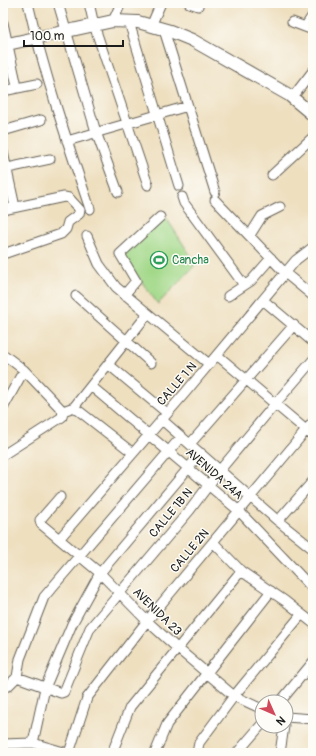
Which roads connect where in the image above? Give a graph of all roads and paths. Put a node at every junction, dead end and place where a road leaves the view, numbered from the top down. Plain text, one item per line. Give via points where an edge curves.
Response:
1 (28, 3) edge
2 (58, 3) edge
3 (89, 3) edge
4 (121, 3) edge
5 (161, 3) edge
6 (313, 15) edge
7 (113, 21) junction
8 (129, 22) junction
9 (292, 22) dead end
10 (3, 23) edge
11 (94, 25) junction
12 (151, 26) junction
13 (309, 28) edge
14 (164, 30) junction
15 (65, 32) junction
16 (36, 38) junction
17 (6, 44) edge
18 (313, 71) edge
19 (16, 82) dead end
20 (37, 84) dead end
21 (3, 91) edge
22 (292, 98) junction
23 (188, 106) junction
24 (156, 115) junction
25 (313, 115) edge
26 (41, 120) dead end
27 (127, 124) junction
28 (3, 131) edge
29 (96, 132) junction
30 (313, 137) edge
31 (67, 141) junction
32 (3, 152) edge
33 (50, 159) dead end
34 (5, 169) edge
35 (272, 175) dead end
36 (148, 185) dead end
37 (179, 186) dead end
38 (118, 192) dead end
39 (182, 197) dead end
40 (16, 207) junction
41 (280, 207) dead end
42 (90, 209) dead end
43 (3, 210) edge
44 (160, 217) dead end
45 (250, 235) junction
46 (87, 236) dead end
47 (313, 247) edge
48 (6, 253) dead end
49 (272, 258) junction
50 (286, 273) junction
51 (244, 285) junction
52 (124, 295) junction
53 (76, 296) dead end
54 (228, 296) dead end
55 (313, 296) edge
56 (263, 300) junction
57 (147, 315) junction
58 (294, 325) junction
59 (126, 342) junction
60 (313, 342) edge
61 (217, 355) junction
62 (4, 356) edge
63 (313, 360) edge
64 (151, 363) dead end
65 (108, 364) junction
66 (209, 364) junction
67 (24, 370) junction
68 (245, 379) junction
69 (91, 386) junction
70 (275, 404) junction
71 (74, 407) junction
72 (3, 408) edge
73 (63, 411) junction
74 (164, 416) junction
75 (313, 422) edge
76 (309, 433) edge
77 (149, 435) junction
78 (181, 437) junction
79 (190, 444) junction
80 (169, 451) junction
81 (132, 453) junction
82 (200, 454) junction
83 (3, 455) edge
84 (189, 468) junction
85 (220, 470) junction
86 (313, 481) edge
87 (210, 485) junction
88 (250, 496) junction
89 (60, 498) dead end
90 (238, 511) junction
91 (278, 521) junction
92 (60, 538) junction
93 (213, 542) junction
94 (311, 544) edge
95 (80, 555) junction
96 (241, 570) junction
97 (100, 573) junction
98 (313, 589) edge
99 (271, 591) junction
100 (119, 593) junction
101 (301, 615) junction
102 (147, 621) junction
103 (313, 623) edge
104 (177, 648) junction
105 (313, 662) edge
106 (207, 673) junction
107 (17, 677) junction
108 (3, 687) edge
109 (45, 688) junction
110 (287, 694) edge
111 (234, 696) junction
112 (254, 705) edge
113 (294, 718) edge
114 (313, 719) edge
115 (254, 733) edge
116 (283, 734) edge
117 (33, 743) junction
118 (3, 744) edge
119 (68, 753) edge
120 (112, 753) edge
121 (155, 753) edge
122 (197, 753) edge
123 (237, 753) edge
124 (280, 753) edge

1 - 16 street
2 - 15 street
3 - 11 street
4 - 7 street
5 - 12 street
6 - 13 street
7 - 8 main road
7 - 11 main road
8 - 12 main road
8 - 24 street
9 - 13 street
10 - 17 street
11 - 15 main road
11 - 27 street
12 - 14 main road
14 - 22 main road via 192,40
14 - 23 street
15 - 16 main road
15 - 29 street
16 - 17 main road
16 - 31 street
17 - 19 street
18 - 22 street
20 - 21 street
22 - 25 main road
23 - 24 street
23 - 45 street via 215,196
24 - 27 street
24 - 37 street
26 - 28 street
27 - 29 street
27 - 36 street
29 - 31 street
29 - 38 street
30 - 35 street
31 - 42 street
32 - 34 street
33 - 34 street
34 - 40 street
39 - 51 street
40 - 43 street
40 - 48 street via 64,196 80,210 61,234
41 - 45 street via 262,216
44 - 52 street via 120,254 136,281
45 - 49 street
46 - 52 street via 99,264
47 - 50 street, CALLE 1 N via 296,260
49 - 50 street
49 - 51 street
50 - 55 street
50 - 56 street, CALLE 1 N
51 - 54 street
52 - 57 street
53 - 59 street
56 - 58 street
56 - 61 street, CALLE 1 N
57 - 59 street
57 - 66 street
58 - 60 street
58 - 68 street
59 - 64 street
59 - 65 street
61 - 66 street, CALLE 1 N
61 - 68 street
62 - 67 street
63 - 70 street, CALLE 1B N
65 - 69 street
65 - 74 street
66 - 74 street, CALLE 1 N
67 - 72 street
67 - 73 street
68 - 70 street
68 - 79 street
69 - 71 street
69 - 77 street, AVENIDA 24A
70 - 76 street
70 - 85 street, CALLE 1B N
71 - 73 street
71 - 81 street
73 - 83 street via 62,416
74 - 77 street, CALLE 1 N
74 - 78 street
75 - 76 street, CALLE 2N
76 - 88 street, CALLE 2N
77 - 80 street, AVENIDA 24A
77 - 81 street, CALLE 1 N
78 - 79 street
78 - 80 street
79 - 82 street
80 - 84 street, AVENIDA 24A
80 - 95 street
81 - 92 street, CALLE 1 N
82 - 84 street
82 - 85 street
84 - 87 street, AVENIDA 24A
84 - 97 street
85 - 87 street, CALLE 1B N
85 - 88 street
86 - 91 street
87 - 90 street, AVENIDA 24A
87 - 100 street, CALLE 1B N
88 - 90 street, CALLE 2N
88 - 91 street
89 - 92 street, AVENIDA 23 via 40,520 41,524
90 - 93 street, CALLE 2N
90 - 98 street, AVENIDA 24A
91 - 94 street
92 - 95 street, AVENIDA 23
93 - 96 street
93 - 102 street, CALLE 2N
95 - 97 street, AVENIDA 23
95 - 107 street via 44,597 20,659
96 - 99 street
96 - 104 street
97 - 100 street, AVENIDA 23
97 - 109 street via 72,624
99 - 101 street
99 - 106 street
100 - 102 street, AVENIDA 23
100 - 109 street, CALLE 1B N via 90,628 64,692 61,694
101 - 103 street
101 - 111 street
102 - 104 street, AVENIDA 23
102 - 119 street, CALLE 2N via 87,698
104 - 106 street, AVENIDA 23
104 - 120 street via 130,707
105 - 110 street
106 - 111 street, AVENIDA 23
106 - 121 street via 167,724
107 - 108 street via 8,686
107 - 109 street
109 - 117 street
111 - 112 street, AVENIDA 23
111 - 122 street via 200,743
113 - 114 street
115 - 123 street
116 - 124 street
117 - 118 street
117 - 119 street

